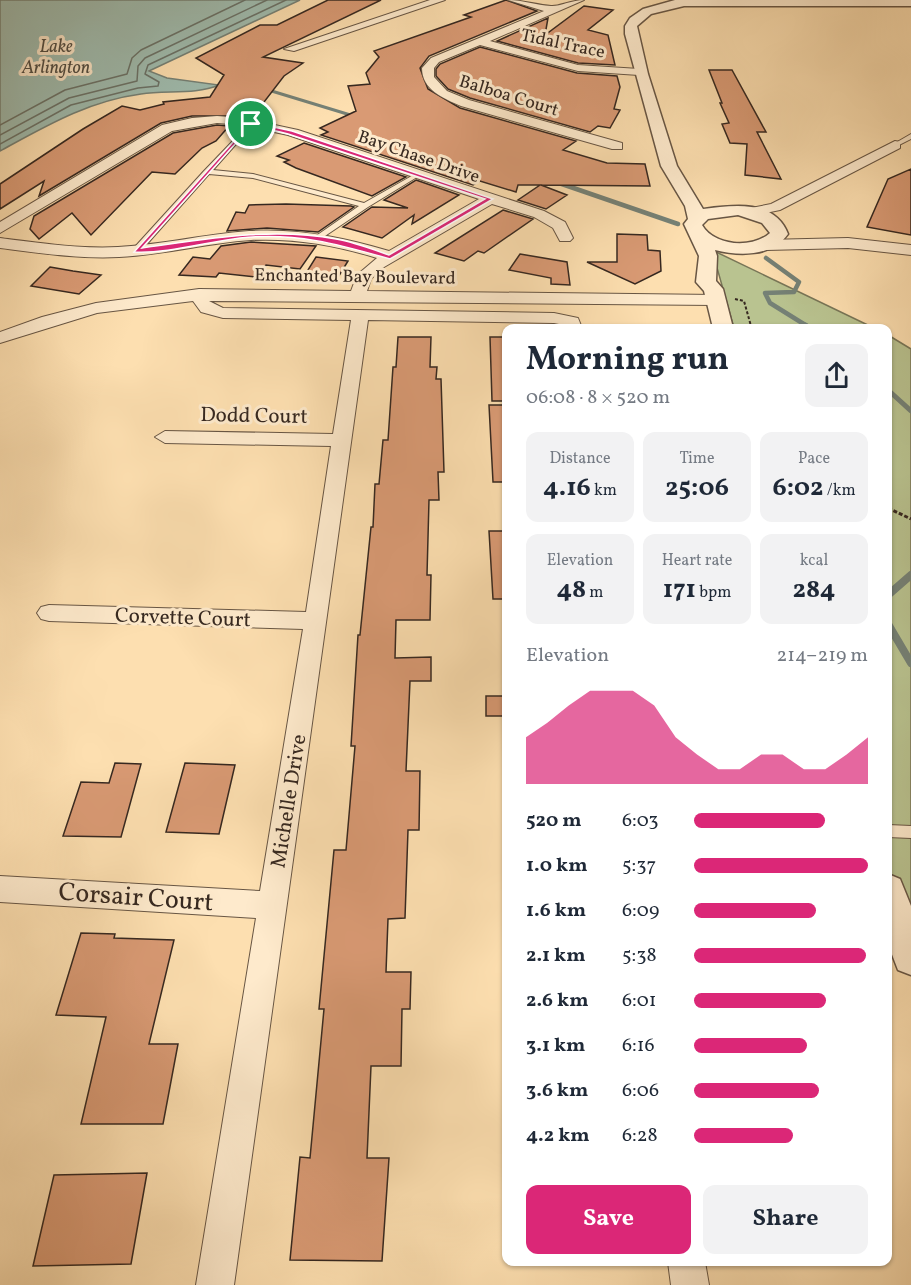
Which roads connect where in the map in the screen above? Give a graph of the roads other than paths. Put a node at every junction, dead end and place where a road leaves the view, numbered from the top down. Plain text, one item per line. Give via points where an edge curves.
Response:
1 (440, 0) edge
2 (513, 0) edge
3 (579, 0) edge
4 (684, 1) edge
5 (911, 2) edge
6 (553, 10) junction
7 (480, 42) junction
8 (290, 49) dead end
9 (639, 72) junction
10 (251, 124) junction
11 (911, 136) edge
12 (895, 145) joint
13 (617, 146) dead end
14 (206, 172) junction
15 (419, 174) junction
16 (681, 186) junction
17 (817, 187) junction
18 (490, 199) junction
19 (365, 205) junction
20 (744, 211) junction
21 (776, 226) junction
22 (0, 228) edge
23 (698, 228) junction
24 (319, 238) junction
25 (565, 238) dead end
26 (825, 242) junction
27 (0, 243) edge
28 (757, 246) junction
29 (911, 250) edge
30 (136, 251) junction
31 (390, 257) junction
32 (718, 296) junction
33 (358, 306) junction
34 (570, 324) edge
35 (722, 324) edge
36 (0, 338) edge
37 (165, 437) dead end
38 (343, 440) junction
39 (49, 613) dead end
40 (316, 621) junction
41 (892, 831) edge
42 (911, 832) edge
43 (0, 889) edge
44 (892, 902) edge
45 (272, 905) junction
46 (911, 958) edge
47 (688, 1266) edge
48 (215, 1285) edge
49 (690, 1285) edge

1 - 8 street
2 - 6 street
3 - 6 street, Balboa Court
4 - 5 street
4 - 9 street via 654,9 630,28
6 - 7 street, Balboa Court
7 - 9 street, Tidal Trace via 578,68
7 - 13 street, Balboa Court via 435,60 428,68 428,78 443,94
9 - 16 street via 672,175
10 - 14 lane
10 - 15 street, Bay Chase Drive via 290,132
10 - 22 street, Bay Chase Drive via 202,119 167,128
11 - 12 lane
12 - 17 street
14 - 19 lane via 253,177
14 - 30 lane
15 - 18 street, Bay Chase Drive
15 - 19 lane
16 - 20 street
16 - 23 street via 694,205
17 - 20 street via 774,207
17 - 21 street
18 - 25 street, Bay Chase Drive via 554,221 563,229
18 - 31 street, Michelle Drive
19 - 24 lane
20 - 21 street
20 - 23 street via 713,211
21 - 26 street
21 - 28 street via 778,234 774,240
23 - 28 street via 723,246
23 - 32 street via 708,256 706,282
24 - 30 street via 243,236
24 - 31 street
26 - 28 street
26 - 29 street
27 - 30 street via 81,253
28 - 32 street via 727,259
31 - 33 street, Michelle Drive via 363,278
32 - 33 street, Enchanted Bay Boulevard
32 - 35 street
33 - 34 street via 554,318
33 - 36 street via 223,313 208,310 199,294 92,308
33 - 38 street, Michelle Drive
37 - 38 street, Dodd Court
38 - 40 street, Michelle Drive
39 - 40 street, Corvette Court
40 - 45 street, Michelle Drive
41 - 42 lane
43 - 45 street, Corsair Court
44 - 46 street
45 - 48 street, Michelle Drive
47 - 49 street

